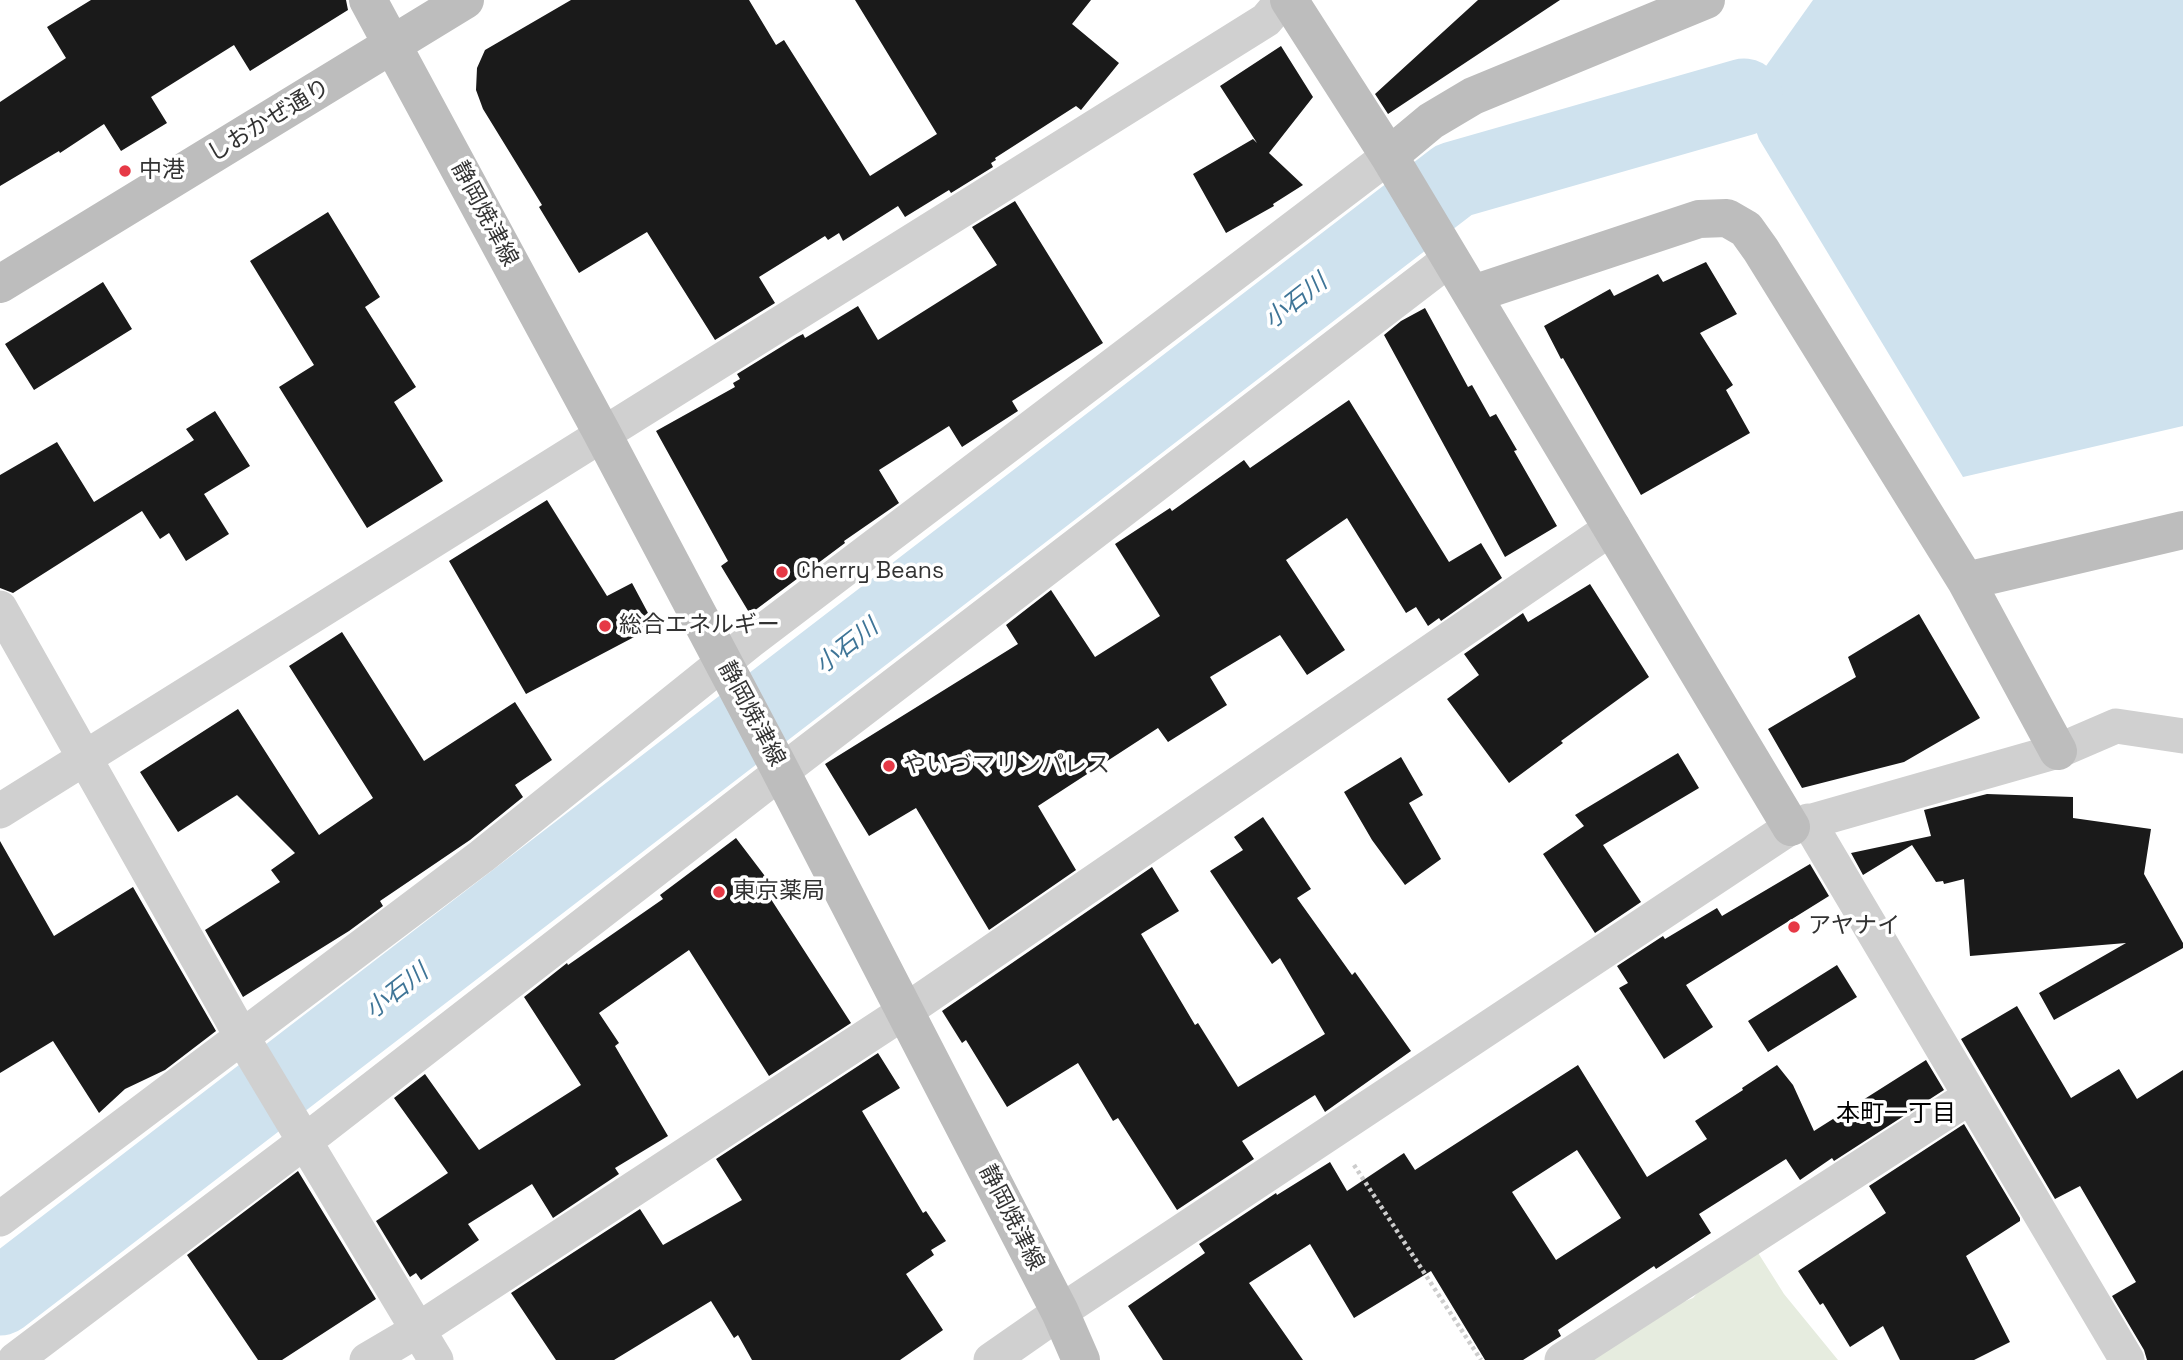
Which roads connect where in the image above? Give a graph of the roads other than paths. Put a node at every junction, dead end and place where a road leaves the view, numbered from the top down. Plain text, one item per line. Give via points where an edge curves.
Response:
1 (369, 0) edge
2 (465, 0) edge
3 (1283, 0) edge
4 (1289, 0) edge
5 (1706, 0) edge
6 (393, 45) junction
7 (1393, 164) junction
8 (1448, 252) junction
9 (0, 284) edge
10 (1473, 294) junction
11 (602, 433) junction
12 (1612, 527) junction
13 (2183, 530) edge
14 (1966, 580) junction
15 (0, 608) edge
16 (726, 667) junction
17 (2183, 736) edge
18 (2058, 751) junction
19 (84, 759) junction
20 (779, 767) junction
21 (0, 811) edge
22 (1800, 824) junction
23 (904, 1012) junction
24 (245, 1042) junction
25 (1970, 1096) junction
26 (301, 1137) junction
27 (0, 1219) edge
28 (1060, 1312) junction
29 (418, 1330) junction
30 (15, 1360) edge
31 (367, 1360) edge
32 (436, 1360) edge
33 (991, 1360) edge
34 (1081, 1360) edge
35 (1562, 1360) edge
36 (2127, 1360) edge

1 - 6 street, 静岡焼津線
2 - 6 street, しおかぜ通り
3 - 11 street via 1266,20
4 - 7 street
5 - 7 street via 1473,96 1431,121
6 - 9 street, しおかぜ通り
6 - 11 street, 静岡焼津線
7 - 8 street
7 - 16 street
8 - 10 street
8 - 20 street
10 - 12 street
10 - 14 street via 1699,219 1727,218 1746,229
11 - 16 street, 静岡焼津線
11 - 19 street
12 - 22 street
12 - 23 street
13 - 14 street
14 - 18 street
15 - 19 street
16 - 20 street, 静岡焼津線
16 - 24 street
17 - 18 street via 2116,726
18 - 22 street
19 - 21 street
19 - 24 street
20 - 23 street, 静岡焼津線
20 - 26 street
22 - 25 street
22 - 28 street
23 - 28 street, 静岡焼津線
23 - 29 street
24 - 26 street
24 - 27 street
25 - 35 street
25 - 36 street
26 - 29 street
26 - 30 street
28 - 33 street
28 - 34 street, 静岡焼津線
29 - 31 street
29 - 32 street

